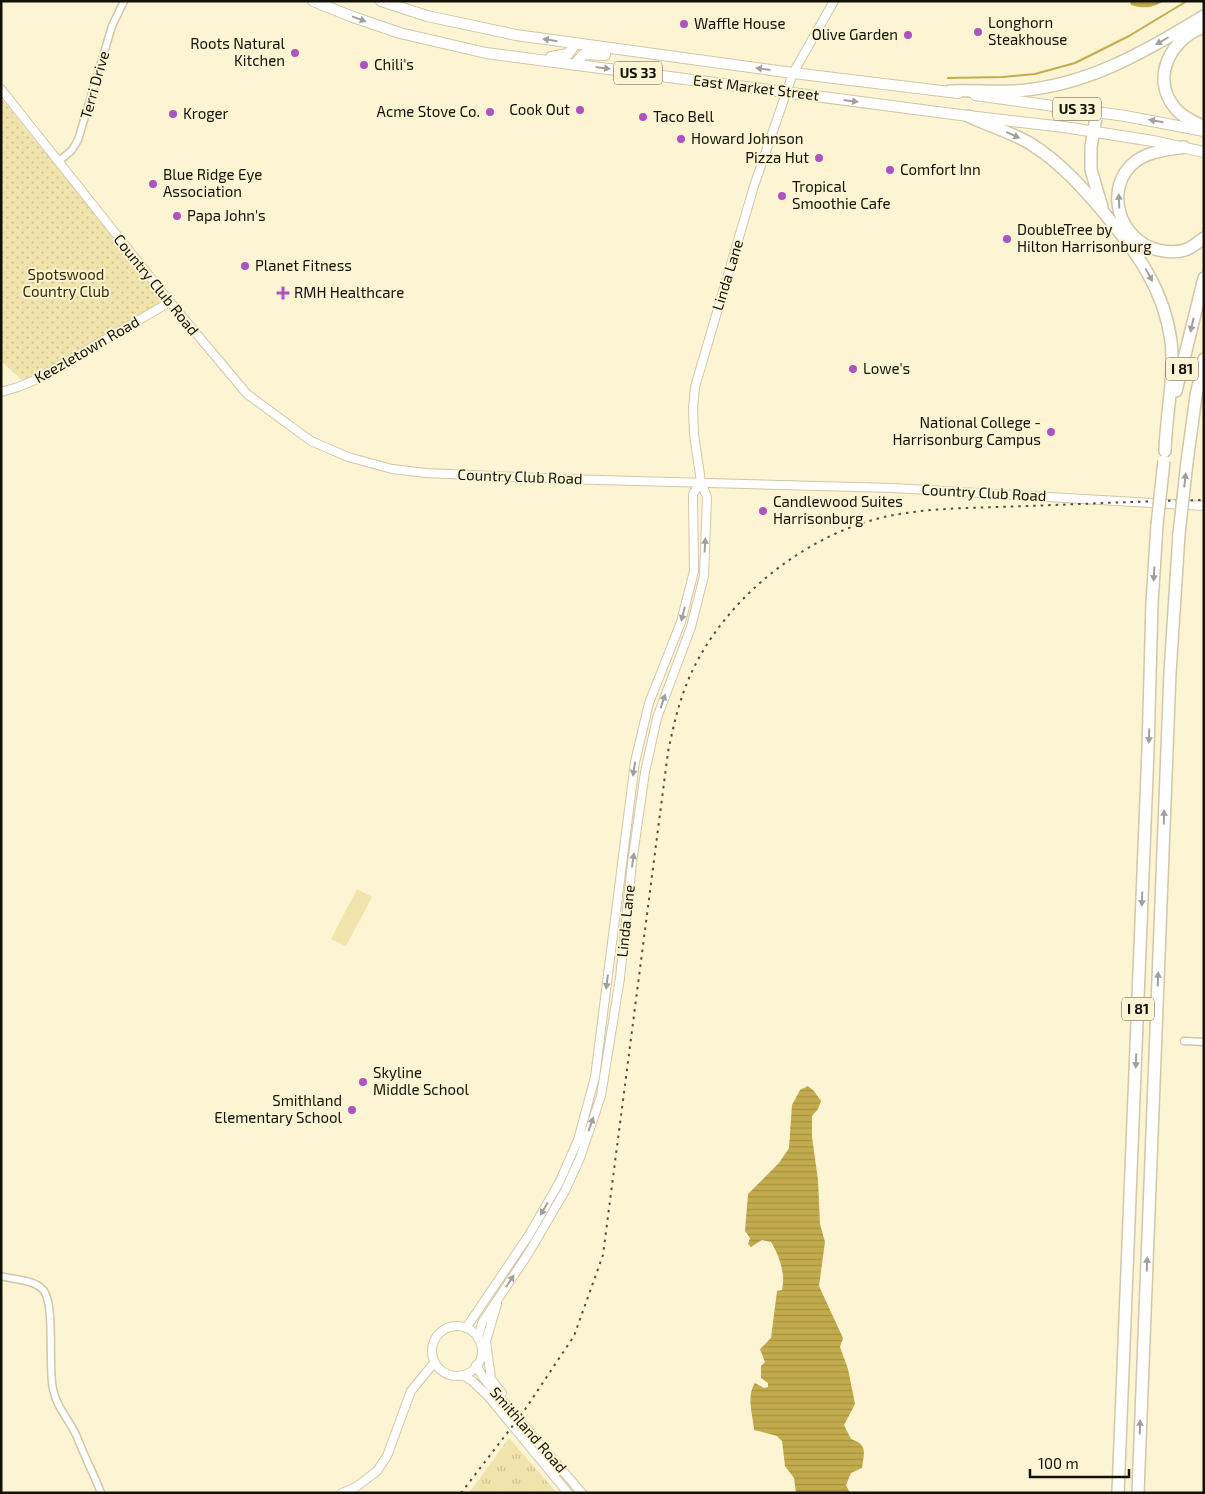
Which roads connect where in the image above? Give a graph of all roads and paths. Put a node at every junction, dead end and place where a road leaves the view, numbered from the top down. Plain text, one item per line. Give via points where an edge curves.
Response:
1 (124, 1) edge
2 (314, 1) edge
3 (381, 1) edge
4 (834, 1) edge
5 (1204, 16) edge
6 (1204, 27) edge
7 (575, 44) junction
8 (622, 50) junction
9 (523, 58) junction
10 (574, 65) junction
11 (792, 73) junction
12 (1, 89) edge
13 (786, 92) junction
14 (950, 92) junction
15 (1097, 112) junction
16 (968, 116) junction
17 (1204, 129) edge
18 (1093, 131) junction
19 (1184, 147) junction
20 (1204, 152) edge
21 (58, 162) junction
22 (1103, 212) junction
23 (1204, 238) edge
24 (1204, 278) edge
25 (170, 302) junction
26 (1204, 359) edge
27 (1204, 386) edge
28 (1, 392) edge
29 (1191, 436) junction
30 (1165, 456) junction
31 (701, 482) junction
32 (1204, 506) edge
33 (1184, 1041) dead end
34 (1204, 1042) edge
35 (1, 1276) edge
36 (500, 1296) junction
37 (466, 1328) junction
38 (478, 1338) junction
39 (434, 1363) junction
40 (476, 1365) junction
41 (440, 1369) junction
42 (462, 1375) junction
43 (423, 1377) junction
44 (537, 1441) junction
45 (101, 1493) edge
46 (342, 1493) edge
47 (568, 1493) edge
48 (582, 1493) edge
49 (1118, 1493) edge
50 (1138, 1493) edge

1 - 21 street, Terri Drive via 112,26 80,135 72,150
2 -> 9 highway, East Market Street / US 33 via 400,33 466,49
7 -> 3 highway, East Market Street / US 33 via 473,27
4 - 11 street, Linda Lane
5 -> 14 highway via 1127,60 1082,78 1026,90
6 - 17 highway via 1186,35 1174,47 1166,63 1164,79 1166,93 1174,106 1185,118
7 - 8 highway, East Market Street / US 33
7 - 9 highway via 563,56
8 - 10 highway via 612,56 584,54
11 -> 8 highway, East Market Street / US 33
9 - 10 highway, East Market Street / US 33
10 -> 13 highway, East Market Street / US 33
11 - 13 street, Linda Lane
11 - 14 highway, East Market Street / US 33
12 - 21 street, Country Club Road
13 -> 16 highway, East Market Street / US 33
13 - 31 street, Linda Lane via 754,186 697,378 693,416
14 - 15 highway, East Market Street / US 33
17 -> 15 highway, East Market Street / US 33
15 - 18 highway
16 - 18 highway, East Market Street / US 33
16 -> 22 highway via 1018,137 1046,154
18 - 19 highway, East Market Street / US 33
18 - 22 highway via 1091,170
19 - 20 highway, East Market Street / US 33
23 -> 19 highway via 1185,250 1172,252 1152,248 1132,236 1118,207 1120,186 1136,161 1159,151
21 - 25 street, Country Club Road
22 -> 30 highway via 1143,263 1167,321 1172,370
24 -> 30 highway, I 81 via 1173,403
25 - 28 street, Keezletown Road via 36,380
25 - 31 street, Country Club Road via 247,394 311,440 348,457 392,469 426,473
26 - 29 highway, I 81
27 - 29 highway
50 -> 29 highway, I 81, bridge via 1170,673 1179,534
30 -> 49 highway, I 81, bridge via 1152,602
31 - 32 street, Country Club Road via 892,488
36 -> 31 street, Linda Lane via 565,1190 580,1158 601,1096 620,978 645,772 657,718 691,627 704,576 707,497
31 -> 37 street, Linda Lane via 693,494 694,571 681,622 649,703 635,762 595,1078 578,1140 559,1183 529,1235
33 - 34 street
35 - 45 street via 35,1284 46,1295 53,1392 77,1436
36 - 38 street, Linda Lane via 482,1324
36 - 44 street via 486,1342 492,1379
37 - 38 street
37 - 39 street via 458,1326 442,1331 434,1342
38 - 40 street via 481,1355
39 - 41 street
39 - 43 street
40 - 42 street
40 - 44 street, Smithland Road via 484,1379
41 - 42 street via 447,1374
41 - 43 street
42 - 47 street, Smithland Road via 487,1395
43 - 46 street via 411,1392 391,1447 377,1471
44 - 48 street, Smithland Road

